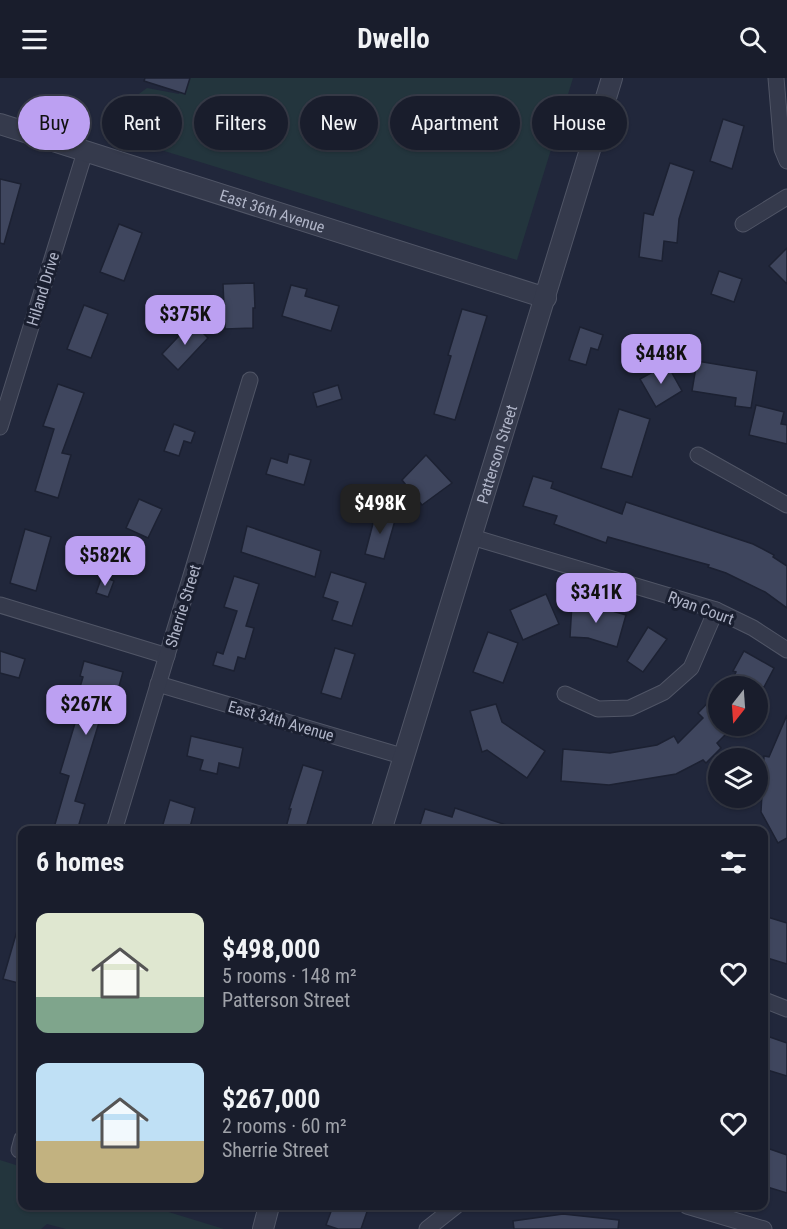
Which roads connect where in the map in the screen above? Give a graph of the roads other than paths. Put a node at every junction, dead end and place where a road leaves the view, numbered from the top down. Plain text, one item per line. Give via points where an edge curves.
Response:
1 (612, 78) edge
2 (776, 78) edge
3 (0, 124) edge
4 (85, 152) junction
5 (787, 161) edge
6 (787, 197) edge
7 (742, 224) dead end
8 (546, 298) junction
9 (250, 380) dead end
10 (0, 427) edge
11 (698, 455) dead end
12 (787, 505) edge
13 (472, 537) junction
14 (0, 605) edge
15 (716, 610) junction
16 (787, 650) edge
17 (167, 656) junction
18 (158, 684) junction
19 (564, 694) dead end
20 (405, 757) junction
21 (115, 826) edge
22 (383, 826) edge
23 (768, 1002) edge
24 (787, 1009) edge
25 (269, 1210) edge
26 (451, 1210) edge
27 (700, 1210) edge
28 (263, 1229) edge
29 (428, 1229) edge
30 (764, 1229) edge

1 - 8 street, Patterson Street
2 - 5 street via 782,149
3 - 4 street, East 36th Avenue
4 - 8 street, East 36th Avenue
4 - 10 street, Hiland Drive
6 - 7 street
8 - 13 street, Patterson Street
9 - 17 street, Sherrie Street
11 - 12 street
13 - 15 street, Ryan Court
13 - 20 street, Patterson Street
14 - 17 street
15 - 16 street, Ryan Court
15 - 19 street via 690,668 664,692 630,708 598,709
17 - 18 street, Sherrie Street
18 - 20 street, East 34th Avenue
18 - 21 street, Sherrie Street
20 - 22 street, Patterson Street
23 - 24 street
25 - 28 street
26 - 29 street
27 - 30 street

